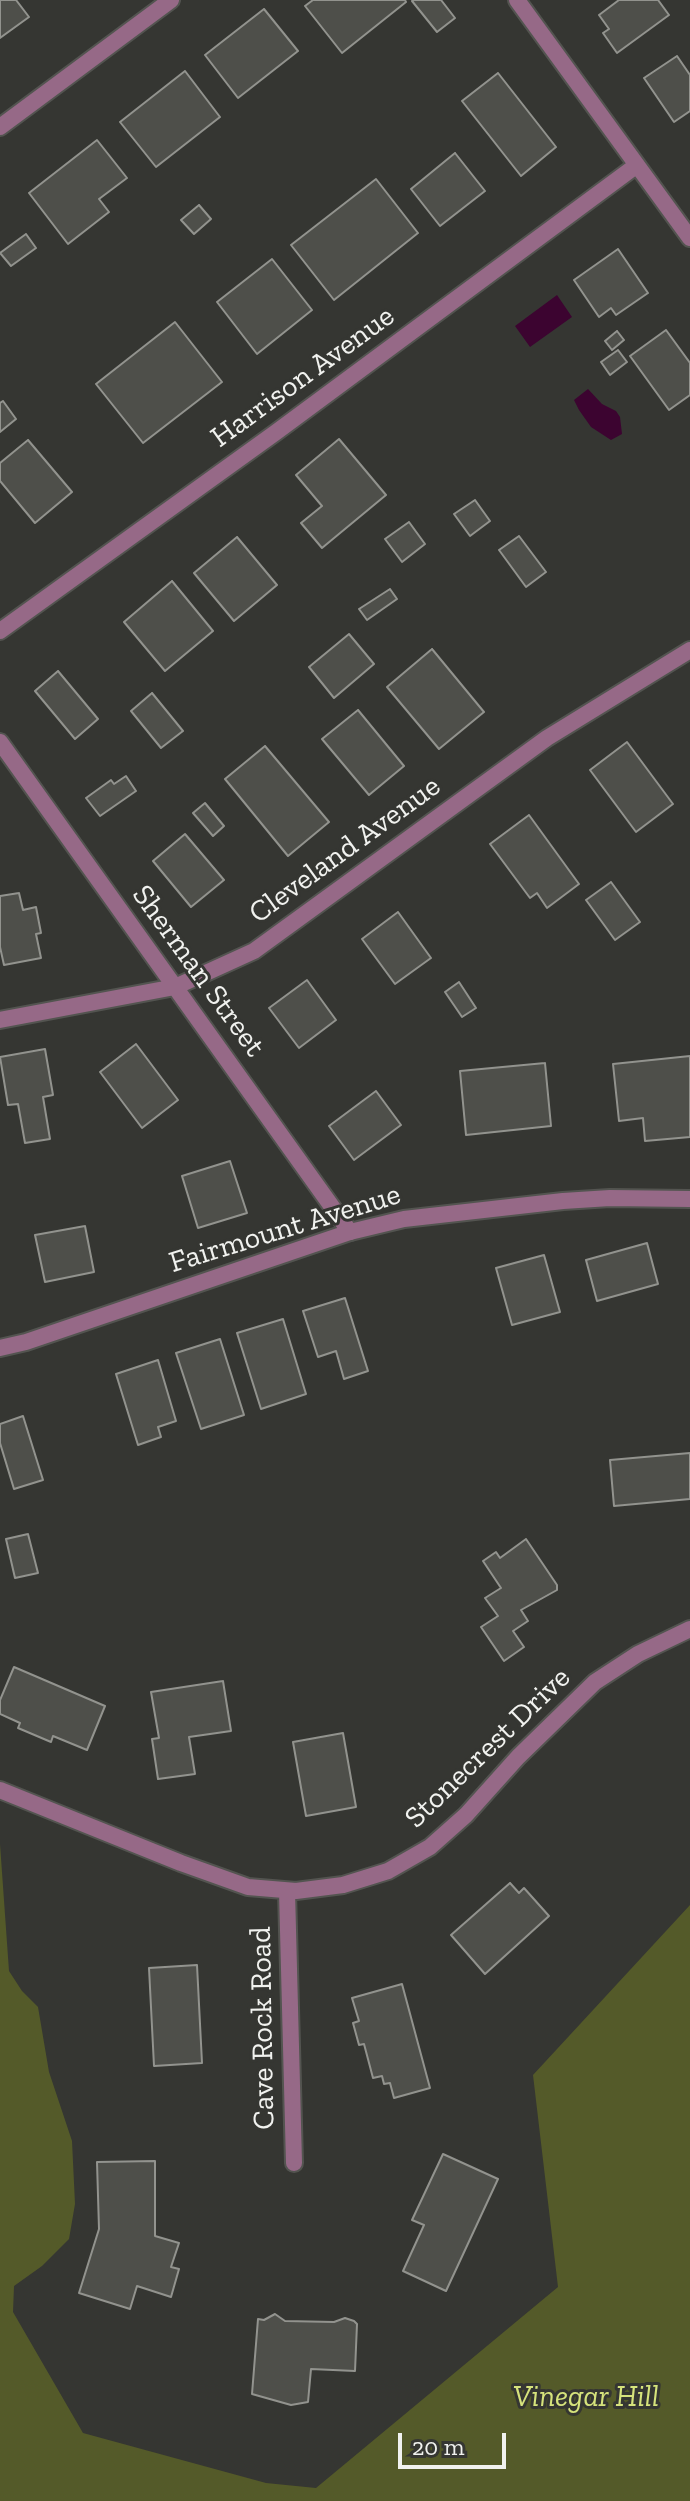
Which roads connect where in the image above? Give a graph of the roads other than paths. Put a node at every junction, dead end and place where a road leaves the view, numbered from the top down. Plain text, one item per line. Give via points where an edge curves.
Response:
1 (171, 0) edge
2 (517, 0) edge
3 (0, 127) edge
4 (637, 165) junction
5 (690, 238) edge
6 (0, 631) edge
7 (690, 650) edge
8 (0, 742) edge
9 (175, 987) junction
10 (0, 1020) edge
11 (690, 1199) edge
12 (350, 1232) junction
13 (0, 1348) edge
14 (690, 1629) edge
15 (0, 1790) edge
16 (287, 1891) junction
17 (294, 2163) dead end

1 - 3 street
2 - 4 street
4 - 5 street
4 - 6 street, Harrison Avenue
7 - 9 street, Cleveland Avenue via 547,738 254,951
8 - 9 street, Sherman Street
9 - 10 street, Cleveland Avenue
9 - 12 street, Sherman Street
11 - 12 street, Fairmount Avenue via 517,1205 404,1219
12 - 13 street, Fairmount Avenue
14 - 16 street, Stonecrest Drive via 627,1661 587,1689 430,1847 366,1879
15 - 16 street, Stonecrest Drive via 223,1880
16 - 17 street, Cave Rock Road

